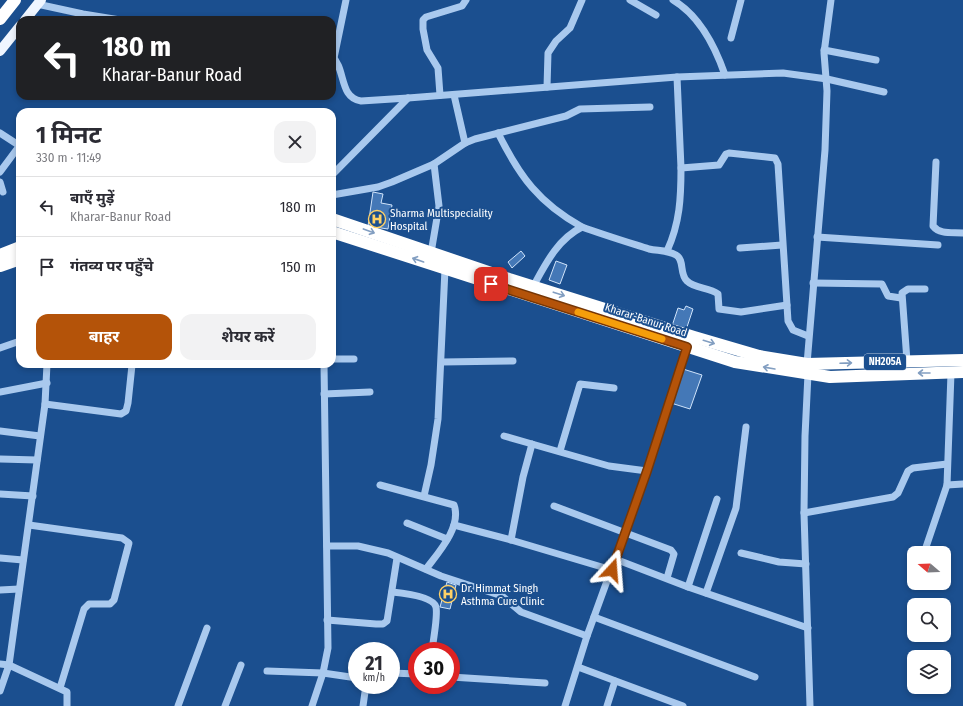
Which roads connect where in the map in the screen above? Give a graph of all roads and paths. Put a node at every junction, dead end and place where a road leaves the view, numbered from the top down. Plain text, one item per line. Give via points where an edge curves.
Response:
1 (15, 0) edge
2 (346, 0) edge
3 (466, 0) edge
4 (582, 0) edge
5 (630, 0) edge
6 (673, 0) edge
7 (742, 0) edge
8 (831, 0) edge
9 (37, 1) edge
10 (656, 15) dead end
11 (28, 16) edge
12 (95, 16) edge
13 (0, 19) edge
14 (16, 31) edge
15 (731, 38) dead end
16 (336, 44) edge
17 (824, 50) junction
18 (0, 51) edge
19 (876, 60) dead end
20 (336, 65) edge
21 (725, 75) junction
22 (677, 77) junction
23 (827, 78) junction
24 (547, 87) junction
25 (884, 92) dead end
26 (440, 95) junction
27 (454, 95) junction
28 (408, 98) junction
29 (650, 107) dead end
30 (0, 133) edge
31 (498, 133) junction
32 (16, 143) edge
33 (465, 143) junction
34 (16, 150) edge
35 (936, 162) dead end
36 (434, 164) junction
37 (682, 168) junction
38 (336, 171) edge
39 (0, 172) edge
40 (0, 182) edge
41 (3, 192) dead end
42 (336, 194) edge
43 (336, 226) edge
44 (336, 227) edge
45 (582, 227) junction
46 (963, 233) edge
47 (817, 237) junction
48 (782, 245) junction
49 (938, 245) dead end
50 (740, 248) dead end
51 (667, 251) junction
52 (431, 253) junction
53 (0, 255) edge
54 (16, 256) edge
55 (16, 257) edge
56 (0, 266) edge
57 (445, 269) junction
58 (813, 282) junction
59 (534, 285) junction
60 (925, 289) dead end
61 (901, 298) junction
62 (787, 305) junction
63 (808, 336) junction
64 (16, 342) edge
65 (1, 346) edge
66 (687, 347) junction
67 (336, 359) edge
68 (354, 359) dead end
69 (963, 360) edge
70 (513, 361) dead end
71 (908, 361) junction
72 (442, 362) junction
73 (47, 368) edge
74 (132, 368) edge
75 (324, 368) edge
76 (807, 369) junction
77 (957, 372) edge
78 (47, 384) junction
79 (614, 388) dead end
80 (0, 392) edge
81 (370, 392) dead end
82 (324, 394) junction
83 (45, 404) junction
84 (746, 427) dead end
85 (0, 431) edge
86 (40, 436) junction
87 (504, 436) dead end
88 (532, 444) junction
89 (560, 451) junction
90 (0, 459) edge
91 (37, 460) junction
92 (947, 464) junction
93 (647, 471) junction
94 (963, 484) edge
95 (380, 485) dead end
96 (947, 485) junction
97 (0, 494) edge
98 (33, 496) junction
99 (424, 496) junction
100 (717, 499) dead end
101 (554, 506) dead end
102 (804, 513) junction
103 (407, 523) dead end
104 (29, 525) junction
105 (454, 525) junction
106 (625, 532) junction
107 (447, 539) junction
108 (511, 540) junction
109 (327, 546) junction
110 (926, 546) edge
111 (741, 553) dead end
112 (0, 558) edge
113 (397, 558) junction
114 (615, 559) junction
115 (24, 560) junction
116 (806, 564) junction
117 (426, 569) junction
118 (612, 570) junction
119 (667, 578) junction
120 (688, 586) junction
121 (19, 589) junction
122 (0, 590) edge
123 (392, 592) junction
124 (706, 593) junction
125 (594, 617) junction
126 (327, 620) junction
127 (207, 628) dead end
128 (808, 628) junction
129 (587, 636) junction
130 (433, 642) edge
131 (0, 664) edge
132 (9, 665) junction
133 (241, 665) dead end
134 (578, 666) junction
135 (267, 671) dead end
136 (323, 673) junction
137 (348, 677) edge
138 (755, 677) dead end
139 (460, 678) edge
140 (615, 681) junction
141 (545, 683) dead end
142 (60, 688) junction
143 (0, 691) edge
144 (364, 694) edge
145 (67, 706) edge
146 (178, 706) edge
147 (226, 706) edge
148 (312, 706) edge
149 (362, 706) edge
150 (565, 706) edge
151 (607, 706) edge
152 (683, 706) edge
153 (810, 706) edge

1 - 13 highway
2 - 16 street
3 - 26 street via 462,6 423,20 427,50 438,68
4 - 24 street via 570,28 556,40 548,53
5 - 10 street
6 - 21 street via 690,12 702,27
7 - 15 street
8 - 17 street
9 - 11 main road
9 - 12 street
14 - 18 main road
17 - 19 street
17 - 23 street
20 - 28 street via 348,95 354,100
21 - 22 street
21 - 23 street via 791,73
22 - 24 street
22 - 37 street
23 - 25 street
23 - 47 street via 825,150
24 - 27 street
26 - 27 street
26 - 28 street
27 - 33 street
28 - 38 street
29 - 31 street via 580,109 566,116
30 - 32 street
31 - 33 street
31 - 45 street via 513,164 525,180 548,204
33 - 36 street
34 - 39 street
35 - 46 street via 933,226 936,231
36 - 42 street via 386,185
36 - 52 street via 439,206
37 - 48 street via 719,165 729,153 775,158 778,164
37 - 51 street via 678,222
40 - 41 street
43 -> 52 highway, NH205A via 364,229
57 -> 44 highway, Kharar-Banur Road / NH205A
45 - 51 street via 650,249
45 - 59 street via 559,244
47 - 49 street
47 - 58 street
48 - 50 street
48 - 62 street
51 - 62 street via 680,257 683,275 688,282 718,294 719,309 741,312
52 - 59 highway, NH205A
53 - 54 highway
55 - 56 highway
57 - 66 highway, Kharar-Banur Road / NH205A
57 - 72 street
58 - 61 street via 882,284 888,296
58 - 63 street
59 -> 76 highway, NH205A via 721,345
60 - 61 street via 905,290
61 - 71 street
62 - 63 street via 790,328
63 - 76 street
64 - 65 street
76 -> 66 highway, Kharar-Banur Road / NH205A via 735,362
66 - 93 street
67 - 68 street
69 - 71 highway, NH205A
70 - 72 street
76 -> 71 highway, NH205A
72 - 99 street via 435,439
73 - 78 street
74 - 83 street via 128,403 126,411 121,414
75 - 82 street
77 -> 76 highway, Kharar-Banur Road / NH205A via 830,377
76 - 102 street
77 - 92 street
78 - 80 street
78 - 83 street
79 - 89 street via 580,384
81 - 82 street
82 - 109 street
83 - 86 street
84 - 124 street via 736,508
85 - 86 street
86 - 91 street
87 - 88 street
88 - 89 street
88 - 108 street
89 - 93 street via 609,466
90 - 91 street
91 - 98 street
92 - 96 street
92 - 102 street via 913,468 908,471 898,494 893,498
93 - 106 street
94 - 96 street
95 - 99 street
96 - 110 street
97 - 98 street
98 - 104 street
99 - 105 street via 454,506
100 - 120 street
101 - 106 street
102 - 116 street
103 - 107 street
104 - 115 street
104 - 142 street via 122,538 129,543 114,600 106,605 89,604 84,609
105 - 107 street
105 - 108 street
106 - 114 street
106 - 119 street via 671,550 674,554
107 - 117 street
108 - 118 street
109 - 113 street via 358,546 388,553
109 - 126 street
111 - 116 street via 767,560
112 - 115 street
113 - 117 street
113 - 123 street
114 - 118 street
114 - 119 street
115 - 121 street
116 - 128 street
117 - 129 street via 502,596 521,612
118 - 125 street
119 - 120 street
120 - 124 street
121 - 122 street
121 - 132 street
123 - 126 street via 390,613 383,624
123 - 130 street via 419,596 433,602 436,614
124 - 128 street
125 - 129 street
125 - 138 street
126 - 136 street via 328,648
127 - 146 street
128 - 153 street
129 - 134 street
131 - 132 street
132 - 142 street
132 - 143 street
133 - 147 street
134 - 140 street
134 - 150 street
135 - 136 street
136 - 137 street
136 - 148 street
139 - 141 street
140 - 151 street
140 - 152 street
142 - 145 street via 67,692
144 - 149 street

